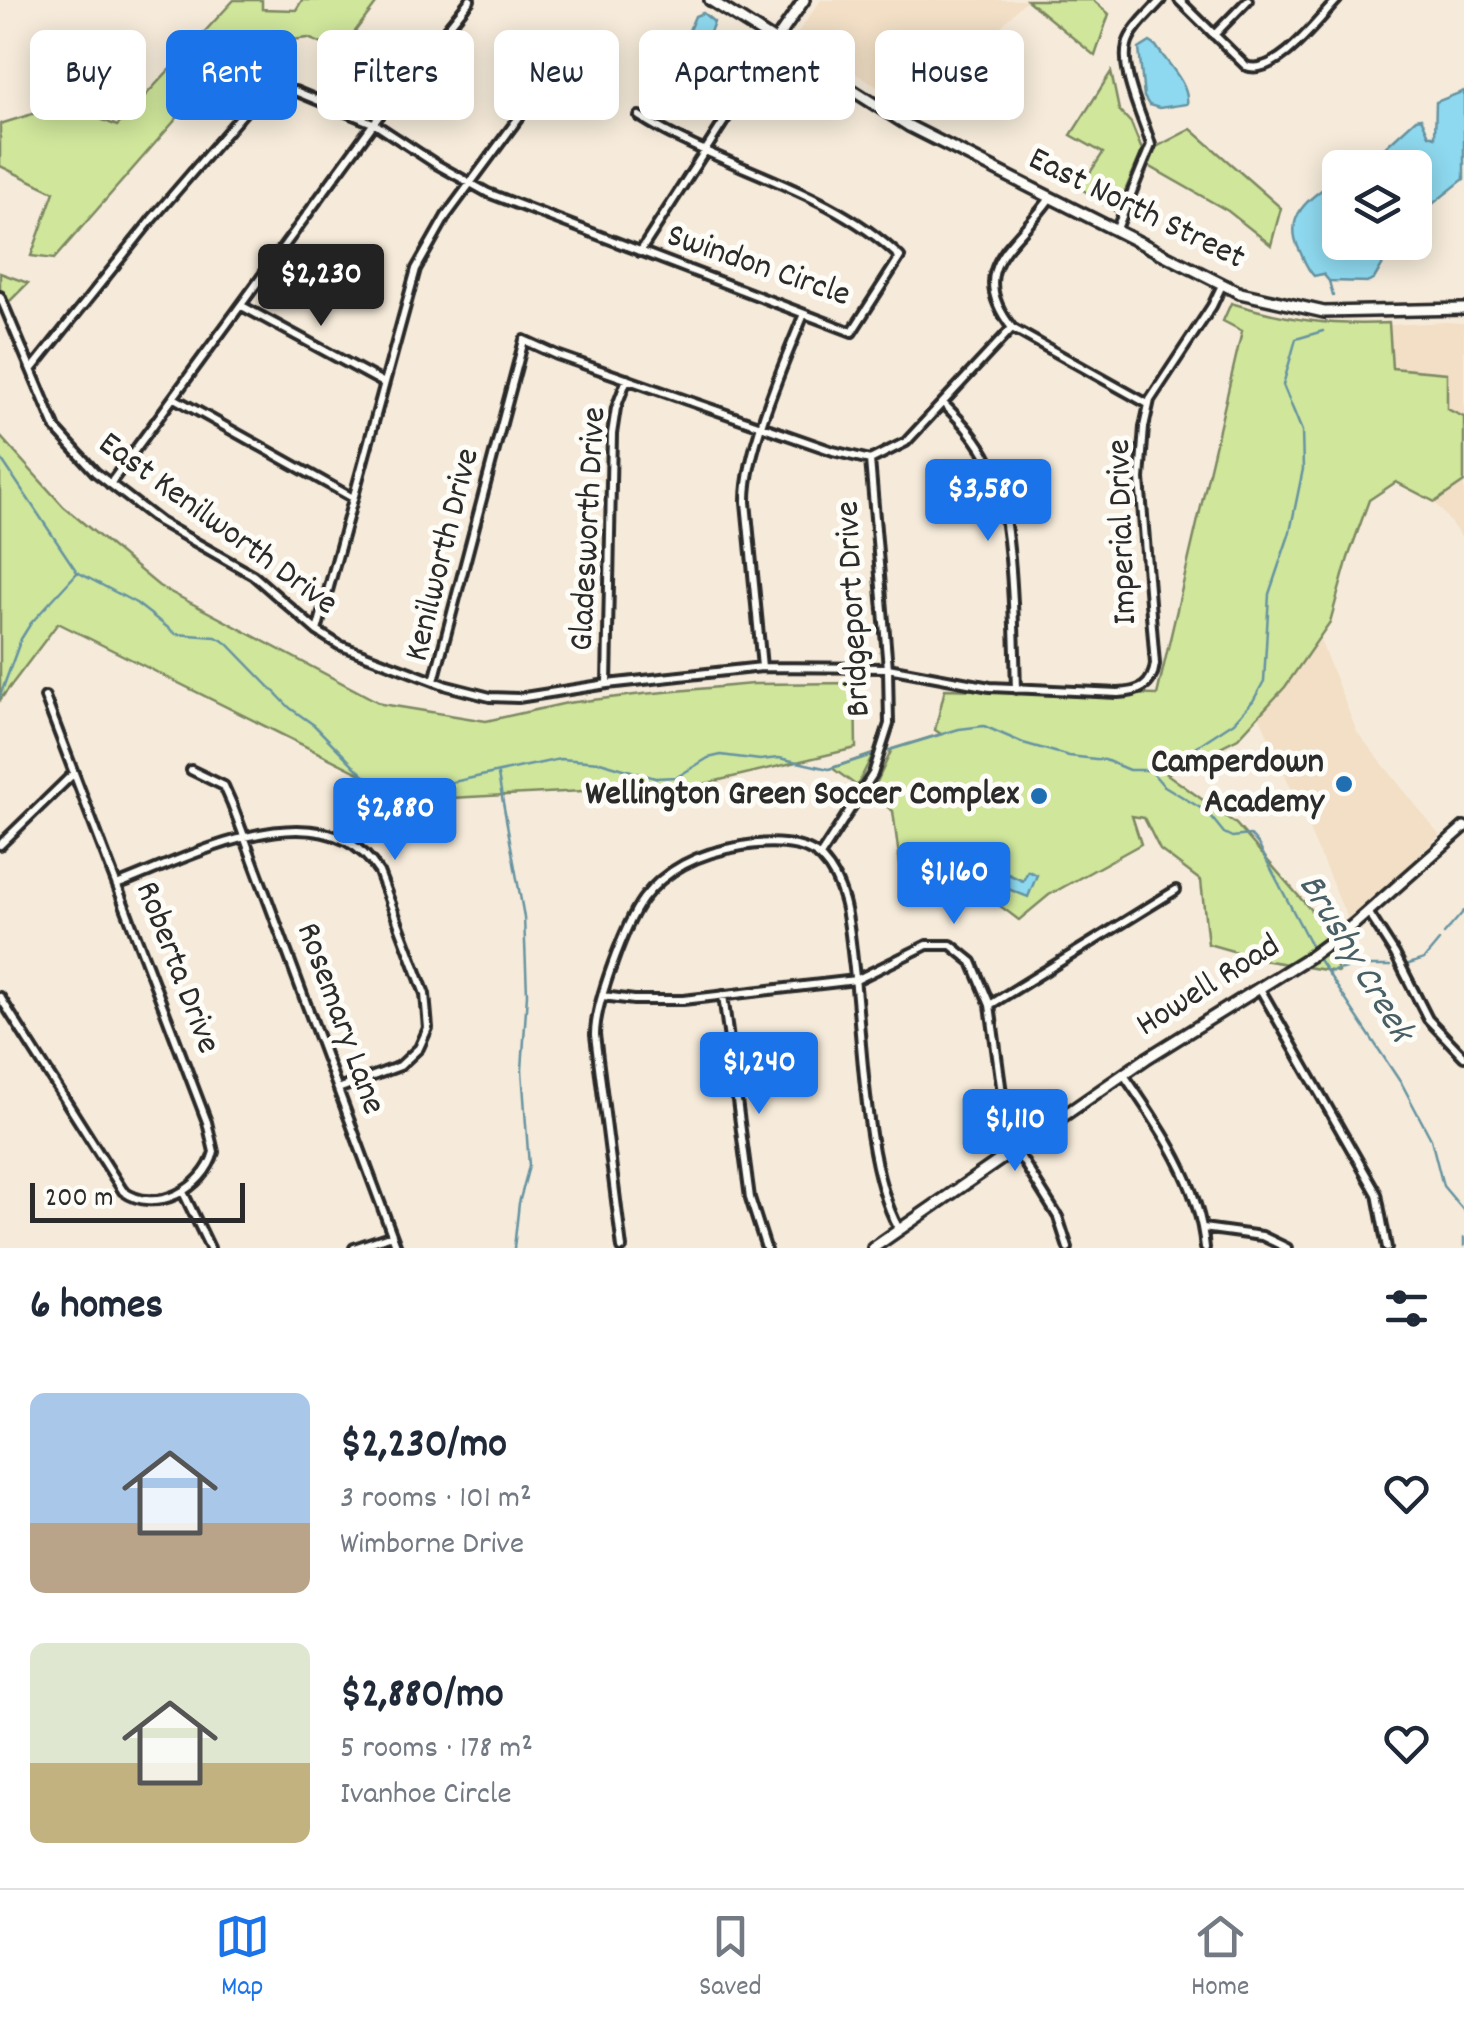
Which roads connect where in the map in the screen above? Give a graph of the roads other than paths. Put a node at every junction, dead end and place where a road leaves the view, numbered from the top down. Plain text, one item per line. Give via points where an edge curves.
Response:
1 (470, 0) edge
2 (710, 0) edge
3 (804, 0) edge
4 (1161, 0) edge
5 (1179, 0) edge
6 (1248, 0) edge
7 (1337, 0) edge
8 (756, 30) edge
9 (783, 30) edge
10 (1214, 35) junction
11 (855, 92) edge
12 (517, 120) edge
13 (647, 120) edge
14 (725, 120) edge
15 (375, 124) junction
16 (705, 152) junction
17 (470, 184) junction
18 (1050, 198) junction
19 (1116, 232) junction
20 (640, 252) junction
21 (1222, 285) junction
22 (0, 296) edge
23 (242, 306) junction
24 (1464, 309) edge
25 (804, 314) junction
26 (1012, 328) junction
27 (31, 370) junction
28 (628, 378) junction
29 (384, 382) junction
30 (174, 398) junction
31 (943, 403) junction
32 (1148, 404) junction
33 (762, 426) junction
34 (870, 460) junction
35 (110, 484) junction
36 (353, 498) junction
37 (317, 631) junction
38 (762, 667) junction
39 (888, 668) junction
40 (1152, 678) joint
41 (434, 681) junction
42 (607, 684) junction
43 (1016, 689) junction
44 (45, 697) dead end
45 (191, 770) dead end
46 (74, 773) junction
47 (1464, 827) edge
48 (244, 837) junction
49 (0, 845) edge
50 (820, 856) junction
51 (118, 884) junction
52 (1176, 890) dead end
53 (1368, 912) junction
54 (856, 980) junction
55 (1259, 988) junction
56 (724, 995) junction
57 (603, 996) junction
58 (0, 998) edge
59 (990, 1005) junction
60 (1464, 1057) edge
61 (1124, 1074) junction
62 (338, 1089) junction
63 (1016, 1150) junction
64 (182, 1192) junction
65 (1203, 1228) junction
66 (900, 1230) junction
67 (392, 1234) junction
68 (881, 1246) edge
69 (210, 1248) edge
70 (354, 1248) edge
71 (397, 1248) edge
72 (622, 1248) edge
73 (766, 1248) edge
74 (1068, 1248) edge
75 (1205, 1248) edge
76 (1287, 1248) edge
77 (1387, 1248) edge

1 - 15 street
2 - 8 main road, East North Street
3 - 9 main road
4 - 19 street via 1125,48 1135,108 1151,146
5 - 10 street
6 - 10 street
7 - 10 street via 1266,68 1246,66
11 - 18 main road, East North Street
12 - 17 street
13 - 16 street
14 - 16 street
15 - 17 street, Swindon Circle
15 - 23 street
15 - 27 street, Swindon Circle via 290,90 262,94
16 - 20 street
16 - 25 street, Swindon Circle via 817,198 900,257 852,332
17 - 20 street, Swindon Circle
17 - 29 street via 416,269
18 - 19 main road, East North Street
18 - 26 street via 993,272 995,300
19 - 21 main road, East North Street
20 - 25 street, Swindon Circle
21 - 24 main road, East North Street via 1324,312
21 - 32 street, Imperial Drive
22 - 27 street, East Kenilworth Drive
23 - 29 street
23 - 30 street
25 - 33 street
26 - 31 street
26 - 32 street
27 - 35 street, East Kenilworth Drive via 61,436
28 - 33 street, Kenilworth Drive
28 - 41 street, Kenilworth Drive via 524,340
28 - 42 street, Gladesworth Drive via 612,434
29 - 36 street
30 - 35 street
30 - 36 street
31 - 34 street via 901,446
31 - 43 street via 979,444 1000,489
32 - 40 street, Imperial Drive via 1140,480
33 - 34 street, Kenilworth Drive
33 - 38 street via 746,495
34 - 39 street, Bridgeport Drive
35 - 37 street, East Kenilworth Drive via 160,522 254,574
36 - 37 street
37 - 41 street, East Kenilworth Drive via 348,650
38 - 39 street, Kenilworth Drive
38 - 42 street, Kenilworth Drive
39 - 43 street, Kenilworth Drive
39 - 50 street, Bridgeport Drive via 886,740
40 - 43 street, Kenilworth Drive via 1132,692
41 - 42 street, Kenilworth Drive via 508,698
44 - 46 street, Roberta Drive
45 - 48 street, Rosemary Lane via 224,786
46 - 49 street
46 - 51 street, Roberta Drive
47 - 53 main road, Howell Road
48 - 51 street
48 - 62 street, Rosemary Lane
48 - 62 street via 302,830 344,841 372,861 425,994 428,1028 419,1048 400,1066
50 - 54 street via 843,896
50 - 57 street via 793,845 754,844 677,868 639,905
51 - 64 street, Roberta Drive via 214,1146 208,1167
52 - 59 street
53 - 55 main road, Howell Road
53 - 60 street via 1428,1019
54 - 56 street
54 - 59 street via 921,946 946,944 972,962
54 - 66 street via 880,1176
55 - 61 main road, Howell Road
55 - 77 street via 1377,1194
56 - 57 street via 658,1001
56 - 73 street via 750,1198
57 - 72 street via 595,1035
58 - 64 street via 122,1191 149,1201
59 - 63 street via 1004,1124
61 - 63 main road, Howell Road
61 - 65 street via 1175,1153
62 - 67 street, Rosemary Lane
63 - 66 main road, Howell Road
63 - 74 street via 1058,1216
64 - 69 street
65 - 75 street
65 - 76 street via 1254,1234
66 - 68 main road, Howell Road
67 - 70 street
67 - 71 street, Rosemary Lane

